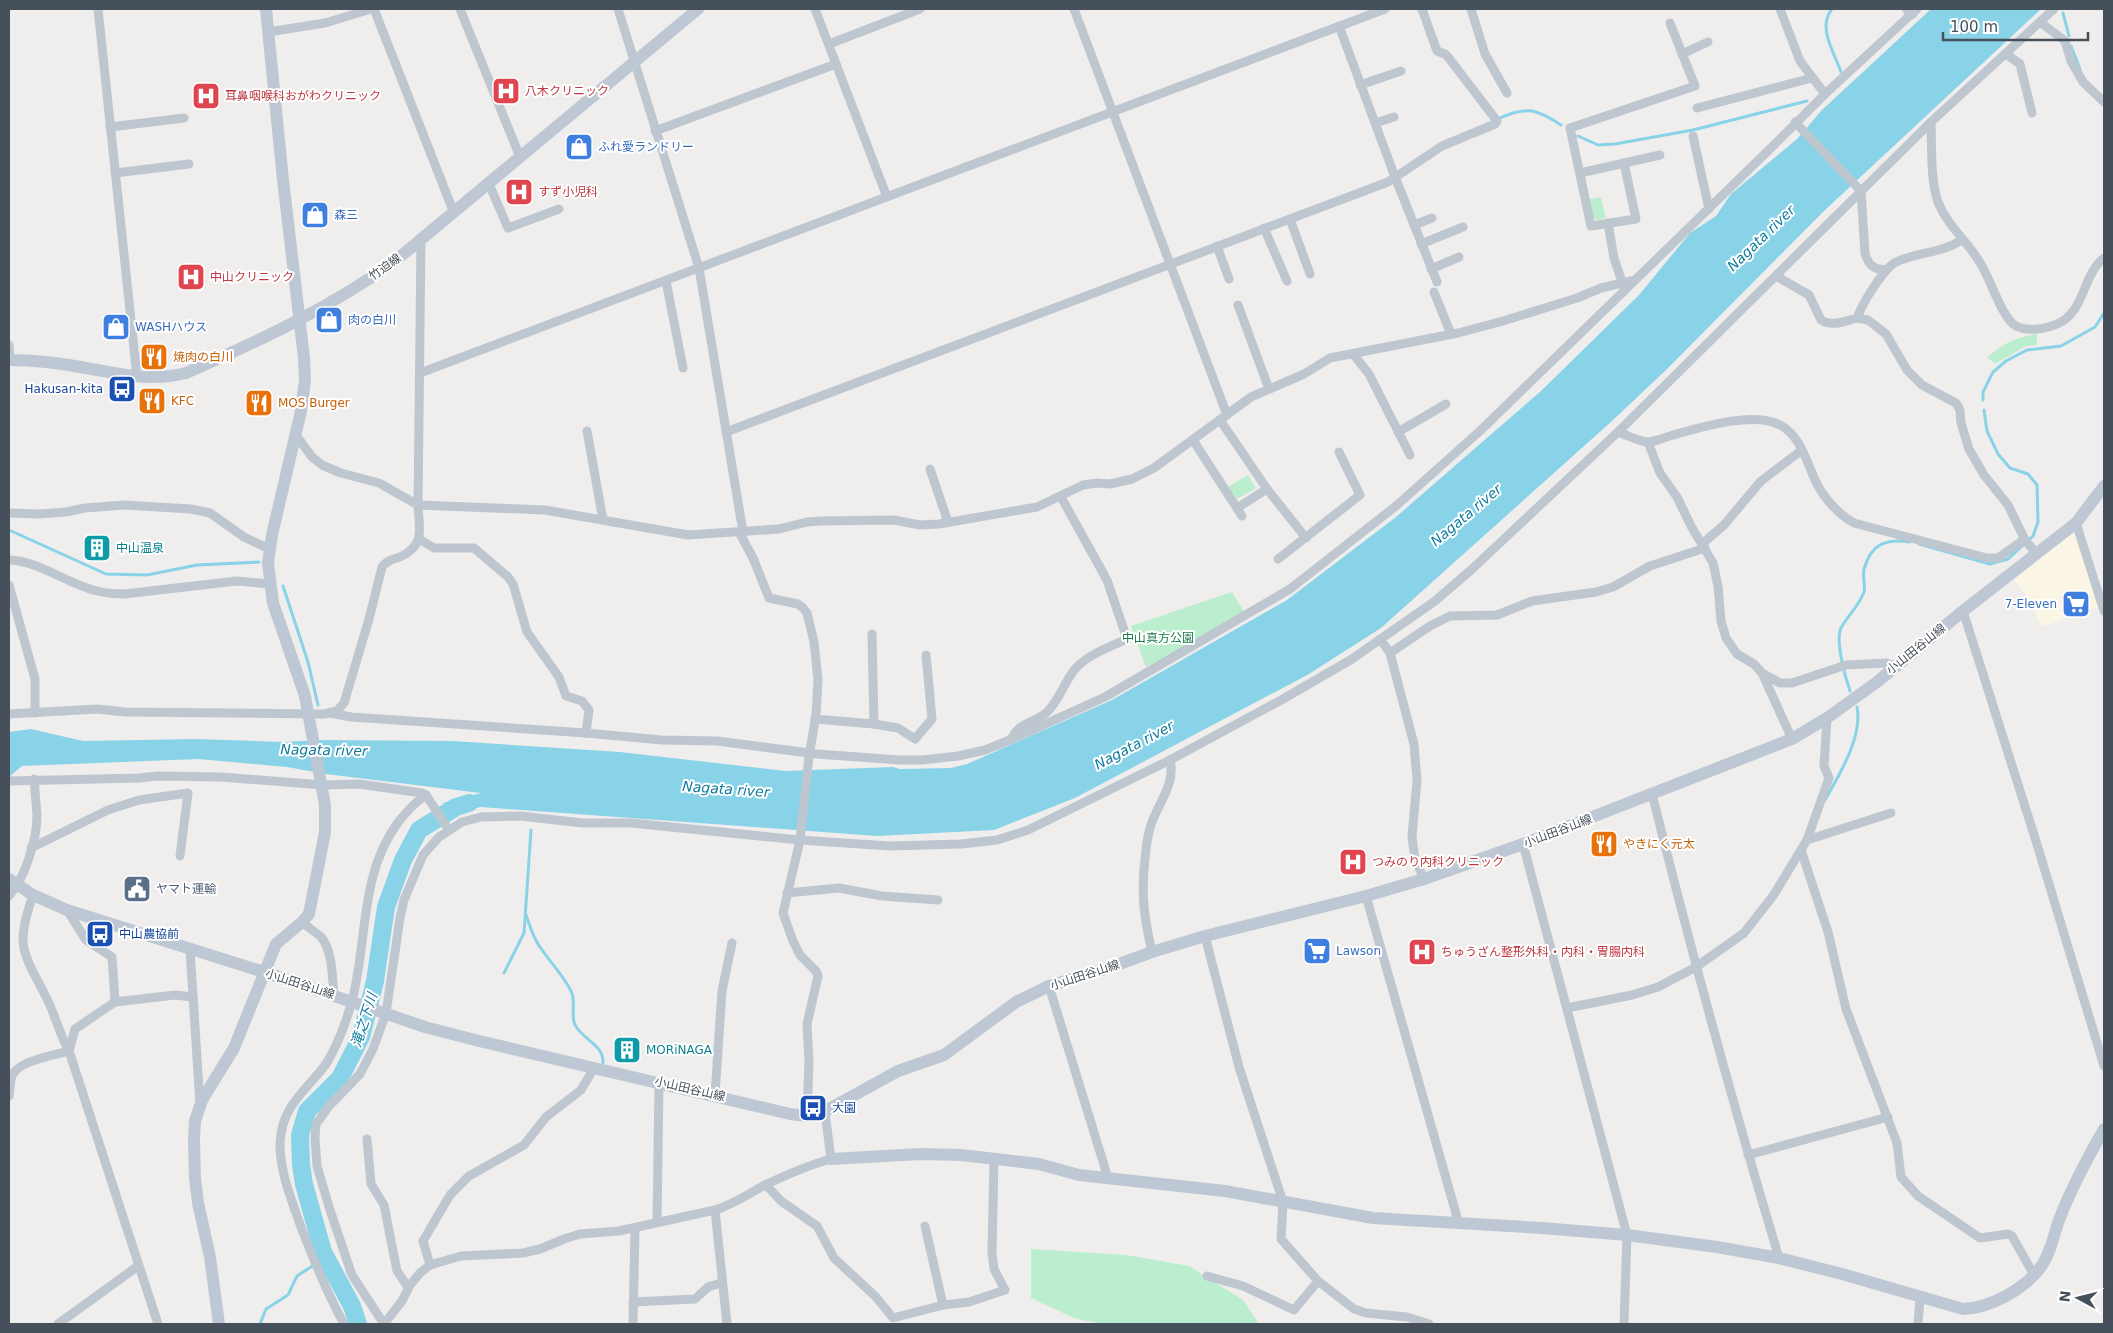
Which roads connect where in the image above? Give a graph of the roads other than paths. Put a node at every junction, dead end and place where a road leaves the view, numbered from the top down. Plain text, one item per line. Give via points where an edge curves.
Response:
1 (98, 9) edge
2 (266, 9) edge
3 (372, 9) edge
4 (460, 9) edge
5 (618, 9) edge
6 (698, 9) edge
7 (815, 9) edge
8 (920, 9) edge
9 (1074, 9) edge
10 (1385, 9) edge
11 (1422, 9) edge
12 (1471, 9) edge
13 (1780, 9) edge
14 (2054, 9) edge
15 (1912, 10) edge
16 (1362, 13) edge
17 (2040, 22) junction
18 (1670, 23) dead end
19 (1339, 26) junction
20 (268, 32) junction
21 (1708, 42) dead end
22 (829, 44) junction
23 (1682, 54) junction
24 (2006, 54) junction
25 (634, 62) junction
26 (836, 64) junction
27 (1401, 71) dead end
28 (1812, 78) junction
29 (1360, 84) junction
30 (1507, 93) dead end
31 (1825, 94) junction
32 (2104, 102) edge
33 (1697, 108) dead end
34 (1112, 112) junction
35 (2032, 113) dead end
36 (1394, 117) dead end
37 (184, 118) dead end
38 (1796, 122) junction
39 (1931, 122) junction
40 (1375, 123) junction
41 (110, 127) junction
42 (655, 131) junction
43 (1693, 136) dead end
44 (1660, 155) dead end
45 (520, 157) junction
46 (1624, 163) junction
47 (189, 164) dead end
48 (115, 173) junction
49 (1580, 173) junction
50 (1395, 178) junction
51 (489, 184) junction
52 (1861, 191) junction
53 (887, 197) junction
54 (559, 209) dead end
55 (1709, 209) junction
56 (454, 213) junction
57 (1432, 218) dead end
58 (1290, 219) junction
59 (1608, 223) junction
60 (1414, 225) junction
61 (1463, 227) dead end
62 (1264, 228) junction
63 (421, 240) junction
64 (1962, 240) junction
65 (1421, 244) junction
66 (1217, 246) junction
67 (1459, 257) dead end
68 (2104, 258) edge
69 (1170, 264) junction
70 (699, 268) junction
71 (1431, 269) junction
72 (1885, 270) junction
73 (1310, 274) dead end
74 (1776, 276) junction
75 (1229, 279) dead end
76 (666, 280) junction
77 (1636, 280) junction
78 (1287, 281) dead end
79 (1436, 282) dead end
80 (1622, 282) junction
81 (1434, 292) dead end
82 (1238, 305) dead end
83 (1857, 318) junction
84 (300, 321) junction
85 (1451, 334) junction
86 (9, 345) edge
87 (1353, 354) junction
88 (9, 360) edge
89 (684, 368) dead end
90 (420, 374) junction
91 (136, 377) junction
92 (1268, 389) junction
93 (1446, 404) dead end
94 (1224, 418) junction
95 (587, 431) dead end
96 (726, 432) junction
97 (1398, 432) junction
98 (1618, 432) junction
99 (296, 435) junction
100 (1193, 440) junction
101 (1648, 442) junction
102 (1802, 450) junction
103 (1339, 452) dead end
104 (1410, 455) dead end
105 (930, 469) dead end
106 (2104, 486) edge
107 (1267, 489) junction
108 (1061, 497) junction
109 (418, 505) junction
110 (9, 512) edge
111 (603, 520) junction
112 (948, 522) junction
113 (2076, 523) junction
114 (741, 532) junction
115 (1306, 538) junction
116 (419, 539) junction
117 (2029, 545) junction
118 (1703, 546) junction
119 (269, 549) junction
120 (1278, 559) dead end
121 (9, 560) edge
122 (270, 584) junction
123 (9, 585) edge
124 (1963, 611) junction
125 (2104, 611) edge
126 (872, 634) dead end
127 (1380, 639) junction
128 (1390, 653) junction
129 (926, 655) dead end
130 (1894, 666) junction
131 (1762, 673) junction
132 (35, 713) junction
133 (330, 713) junction
134 (9, 714) edge
135 (308, 716) junction
136 (1827, 718) junction
137 (816, 719) junction
138 (874, 724) junction
139 (586, 733) junction
140 (1012, 739) junction
141 (1792, 740) junction
142 (809, 755) junction
143 (1170, 760) junction
144 (34, 779) junction
145 (9, 781) edge
146 (322, 785) junction
147 (1652, 794) junction
148 (426, 795) junction
149 (1891, 813) dead end
150 (449, 830) junction
151 (800, 840) junction
152 (1807, 840) junction
153 (1523, 844) junction
154 (31, 848) junction
155 (1801, 850) junction
156 (180, 856) dead end
157 (1424, 879) junction
158 (12, 887) edge
159 (787, 893) junction
160 (33, 896) junction
161 (1366, 896) junction
162 (938, 900) dead end
163 (67, 910) junction
164 (302, 922) junction
165 (1205, 936) junction
166 (732, 943) dead end
167 (190, 950) junction
168 (1152, 952) junction
169 (1696, 967) junction
170 (264, 972) junction
171 (1049, 986) junction
172 (334, 995) junction
173 (193, 997) junction
174 (115, 1002) junction
175 (354, 1002) junction
176 (1567, 1008) junction
177 (385, 1012) junction
178 (69, 1051) junction
179 (2104, 1066) edge
180 (594, 1068) junction
181 (659, 1082) junction
182 (715, 1095) junction
183 (9, 1096) edge
184 (200, 1105) junction
185 (825, 1112) junction
186 (807, 1116) junction
187 (1888, 1117) junction
188 (2104, 1129) edge
189 (367, 1139) dead end
190 (1748, 1155) junction
191 (994, 1158) junction
192 (831, 1159) junction
193 (1108, 1178) junction
194 (766, 1185) junction
195 (1283, 1202) junction
196 (715, 1210) junction
197 (657, 1222) junction
198 (1460, 1224) junction
199 (925, 1226) dead end
200 (635, 1228) junction
201 (1627, 1235) junction
202 (1778, 1258) junction
203 (430, 1265) junction
204 (138, 1266) junction
205 (2034, 1275) junction
206 (1207, 1276) dead end
207 (1318, 1281) junction
208 (721, 1283) junction
209 (408, 1287) junction
210 (1920, 1298) junction
211 (633, 1302) junction
212 (942, 1305) junction
213 (896, 1321) edge
214 (58, 1324) edge
215 (158, 1324) edge
216 (220, 1324) edge
217 (344, 1324) edge
218 (384, 1324) edge
219 (632, 1324) edge
220 (727, 1324) edge
221 (1429, 1324) edge
222 (1624, 1324) edge
223 (1918, 1324) edge

1 - 41 street
2 - 20 street
3 - 20 street via 324,23
3 - 56 street
4 - 45 street
5 - 25 street
6 - 25 street, 竹迫線
7 - 22 street
8 - 22 street
9 - 34 street
10 - 16 street
11 - 50 street via 1437,51 1448,57 1497,121 1442,146
12 - 30 street via 1485,54
13 - 28 street via 1800,61
14 - 17 street
15 - 31 street
16 - 19 street
17 - 24 street
17 - 32 street via 2065,41 2071,61 2083,82
18 - 23 street
19 - 29 street
19 - 34 street
20 - 84 street
21 - 23 street
22 - 26 street
23 - 49 street via 1695,86 1570,128
24 - 35 street via 2020,64
24 - 39 street
25 - 42 street
25 - 45 street, 竹迫線
26 - 42 street
26 - 53 street
27 - 29 street
28 - 31 street
28 - 33 street
29 - 40 street
31 - 38 street
34 - 53 street
34 - 69 street
36 - 40 street
37 - 41 street
38 - 52 street
38 - 55 street
39 - 52 street
39 - 64 street via 1938,201
40 - 50 street
41 - 48 street
42 - 70 street
43 - 55 street
44 - 46 street
45 - 51 street, 竹迫線
46 - 49 street
46 - 59 street via 1636,219
47 - 48 street
48 - 91 street
49 - 59 street via 1591,226
50 - 58 street
50 - 60 street
51 - 54 street via 508,228
51 - 56 street, 竹迫線
52 - 72 street via 1865,254 1869,264
52 - 74 street
53 - 70 street
55 - 77 street
56 - 63 street, 竹迫線
57 - 60 street
58 - 62 street
58 - 73 street
59 - 80 street
60 - 65 street
61 - 65 street
62 - 66 street
62 - 78 street
63 - 84 street, 竹迫線 via 378,274
63 - 90 street
64 - 68 street via 1979,260 2005,312 2014,324 2025,329 2044,328 2065,320 2076,307 2090,275
64 - 72 street via 1950,247 1896,263
65 - 71 street
66 - 69 street
66 - 75 street
67 - 71 street
69 - 94 street
69 - 96 street
70 - 76 street
70 - 96 street
71 - 79 street
72 - 83 street via 1862,304
74 - 83 street via 1809,295 1821,320 1841,322
74 - 98 street
76 - 89 street
76 - 90 street
77 - 80 street
77 - 140 street via 1467,443 1396,506 1290,589 1105,697
80 - 85 street via 1503,322
81 - 85 street
82 - 92 street
83 - 117 street via 1868,320 1886,334 1907,370 1922,384 1956,403 1969,448 1984,476 2008,506
84 - 91 street, 竹迫線 via 186,373 158,379
84 - 99 street via 305,380
85 - 87 street
86 - 88 street
87 - 92 street via 1330,358 1304,374
87 - 97 street via 1369,374
88 - 91 street, 竹迫線 via 52,362
90 - 109 street
92 - 94 street
93 - 97 street
94 - 100 street
94 - 107 street
95 - 111 street
96 - 114 street
97 - 104 street
98 - 101 street
98 - 127 street via 1471,570 1435,601
99 - 109 street via 322,465 379,483
99 - 119 street
100 - 107 street via 1240,512
100 - 108 street via 1154,468 1132,479 1083,485
101 - 102 street via 1697,428 1754,419 1767,420 1789,431
101 - 118 street via 1660,473
102 - 117 street via 1827,499 1854,523 1987,558 1998,558
102 - 118 street via 1761,482
103 - 115 street via 1360,495
105 - 112 street
106 - 113 street, 小山田谷山線
107 - 115 street
108 - 112 street via 1037,507
108 - 140 street via 1107,580 1127,639 1090,657 1076,668 1048,712 1020,727
109 - 111 street via 545,510
109 - 116 street
110 - 119 street via 58,513 124,505 191,509 210,514 244,538
111 - 114 street via 688,535
112 - 114 street via 920,525 894,520 820,521
113 - 117 street, 小山田谷山線
113 - 125 street
114 - 137 street via 769,598 798,604 807,612 818,674
115 - 120 street
116 - 133 street via 414,549 382,567 344,703 338,711
116 - 139 street via 434,548 474,548 508,577 532,641 559,677 566,696 582,701 590,710
117 - 124 street, 小山田谷山線
118 - 128 street via 1650,566 1613,587 1596,592 1532,601 1497,615 1450,616
118 - 131 street via 1713,563 1726,638 1737,654
119 - 122 street
121 - 122 street via 41,566 82,586 111,594 237,581
122 - 135 street via 273,603 305,696
123 - 132 street via 35,679
124 - 130 street, 小山田谷山線
124 - 179 street
126 - 138 street
127 - 128 street
127 - 143 street via 1283,699
128 - 157 street via 1416,760 1412,837 1415,859
129 - 138 street via 932,719 915,739 898,728
130 - 131 street via 1886,662 1842,666 1792,683 1780,682
130 - 136 street, 小山田谷山線
131 - 141 street
132 - 134 street
132 - 135 street via 97,709
133 - 135 street
133 - 139 street via 370,719
135 - 146 street
136 - 141 street, 小山田谷山線
136 - 152 street via 1824,766 1829,778
137 - 138 street
137 - 142 street
139 - 142 street via 717,741
140 - 142 street via 985,750 923,760
141 - 147 street, 小山田谷山線
142 - 151 street
143 - 151 street via 1028,830 997,840 890,846
143 - 168 street via 1171,779 1150,826 1143,878 1142,908
144 - 145 street
144 - 146 street via 221,777
144 - 154 street via 37,816
146 - 148 street via 359,784
146 - 164 street via 325,832 309,914
147 - 153 street, 小山田谷山線
147 - 169 street
148 - 150 street
148 - 175 street via 412,805 390,834 373,872
149 - 152 street
150 - 151 street via 462,822 481,817 520,816
150 - 177 street via 423,855 404,900
151 - 159 street
152 - 155 street
153 - 157 street, 小山田谷山線
153 - 176 street
154 - 156 street via 108,810 138,800 188,793
154 - 158 street via 24,873
155 - 169 street via 1756,920 1744,933
155 - 187 street via 1828,932 1846,1009
157 - 161 street, 小山田谷山線
158 - 160 street, 小山田谷山線
159 - 162 street via 839,888 882,896
159 - 186 street via 783,913 793,942 818,976 808,1024
160 - 163 street, 小山田谷山線
160 - 178 street via 24,932 26,953
161 - 165 street, 小山田谷山線
161 - 198 street
163 - 167 street, 小山田谷山線
163 - 174 street via 86,940 112,958
164 - 170 street via 276,944
164 - 172 street via 326,945
165 - 168 street, 小山田谷山線
165 - 195 street via 1239,1067
166 - 182 street via 722,991
167 - 170 street, 小山田谷山線
167 - 173 street
168 - 171 street, 小山田谷山線
169 - 176 street via 1649,989
169 - 190 street
170 - 172 street, 小山田谷山線
170 - 184 street via 234,1048
171 - 185 street, 小山田谷山線 via 1016,1002 944,1055 883,1078
171 - 193 street
172 - 175 street, 小山田谷山線
173 - 174 street via 175,995
173 - 184 street
174 - 178 street via 74,1029
175 - 177 street, 小山田谷山線
175 - 217 street via 326,1064 294,1099 280,1144 288,1192 317,1270
176 - 201 street
177 - 180 street, 小山田谷山線 via 425,1027
177 - 218 street via 373,1049 360,1074 316,1124 315,1138 318,1166 352,1275
178 - 183 street via 30,1062 14,1071
178 - 204 street
180 - 181 street, 小山田谷山線
180 - 203 street via 581,1090 546,1117 524,1145 469,1176 450,1195 423,1241
181 - 182 street, 小山田谷山線
181 - 197 street
182 - 186 street, 小山田谷山線
184 - 216 street via 194,1141 195,1178
185 - 186 street, 小山田谷山線
185 - 192 street
187 - 190 street
187 - 205 street via 1897,1143 1901,1177 1907,1186 1939,1212 1980,1238 2012,1236
188 - 205 street via 2084,1162 2046,1258
189 - 209 street via 370,1184 384,1205 397,1271
190 - 202 street
191 - 192 street via 921,1154
191 - 193 street
191 - 212 street via 992,1252 994,1269 1005,1290 969,1302
192 - 194 street
193 - 195 street via 1191,1186
194 - 196 street
194 - 213 street via 781,1201 817,1226 834,1258 876,1297
195 - 198 street via 1374,1218
195 - 207 street via 1281,1239
196 - 197 street
196 - 208 street
197 - 200 street
198 - 201 street
199 - 212 street
200 - 203 street via 580,1234 540,1249 461,1256
200 - 211 street
201 - 202 street
201 - 222 street
202 - 210 street
203 - 209 street
204 - 214 street
204 - 215 street
205 - 210 street via 2023,1285 1975,1309
206 - 207 street via 1243,1286 1294,1310
207 - 221 street via 1354,1309 1407,1317
208 - 211 street via 708,1287 695,1299
208 - 220 street
209 - 218 street via 402,1301
210 - 223 street
211 - 219 street
212 - 213 street

